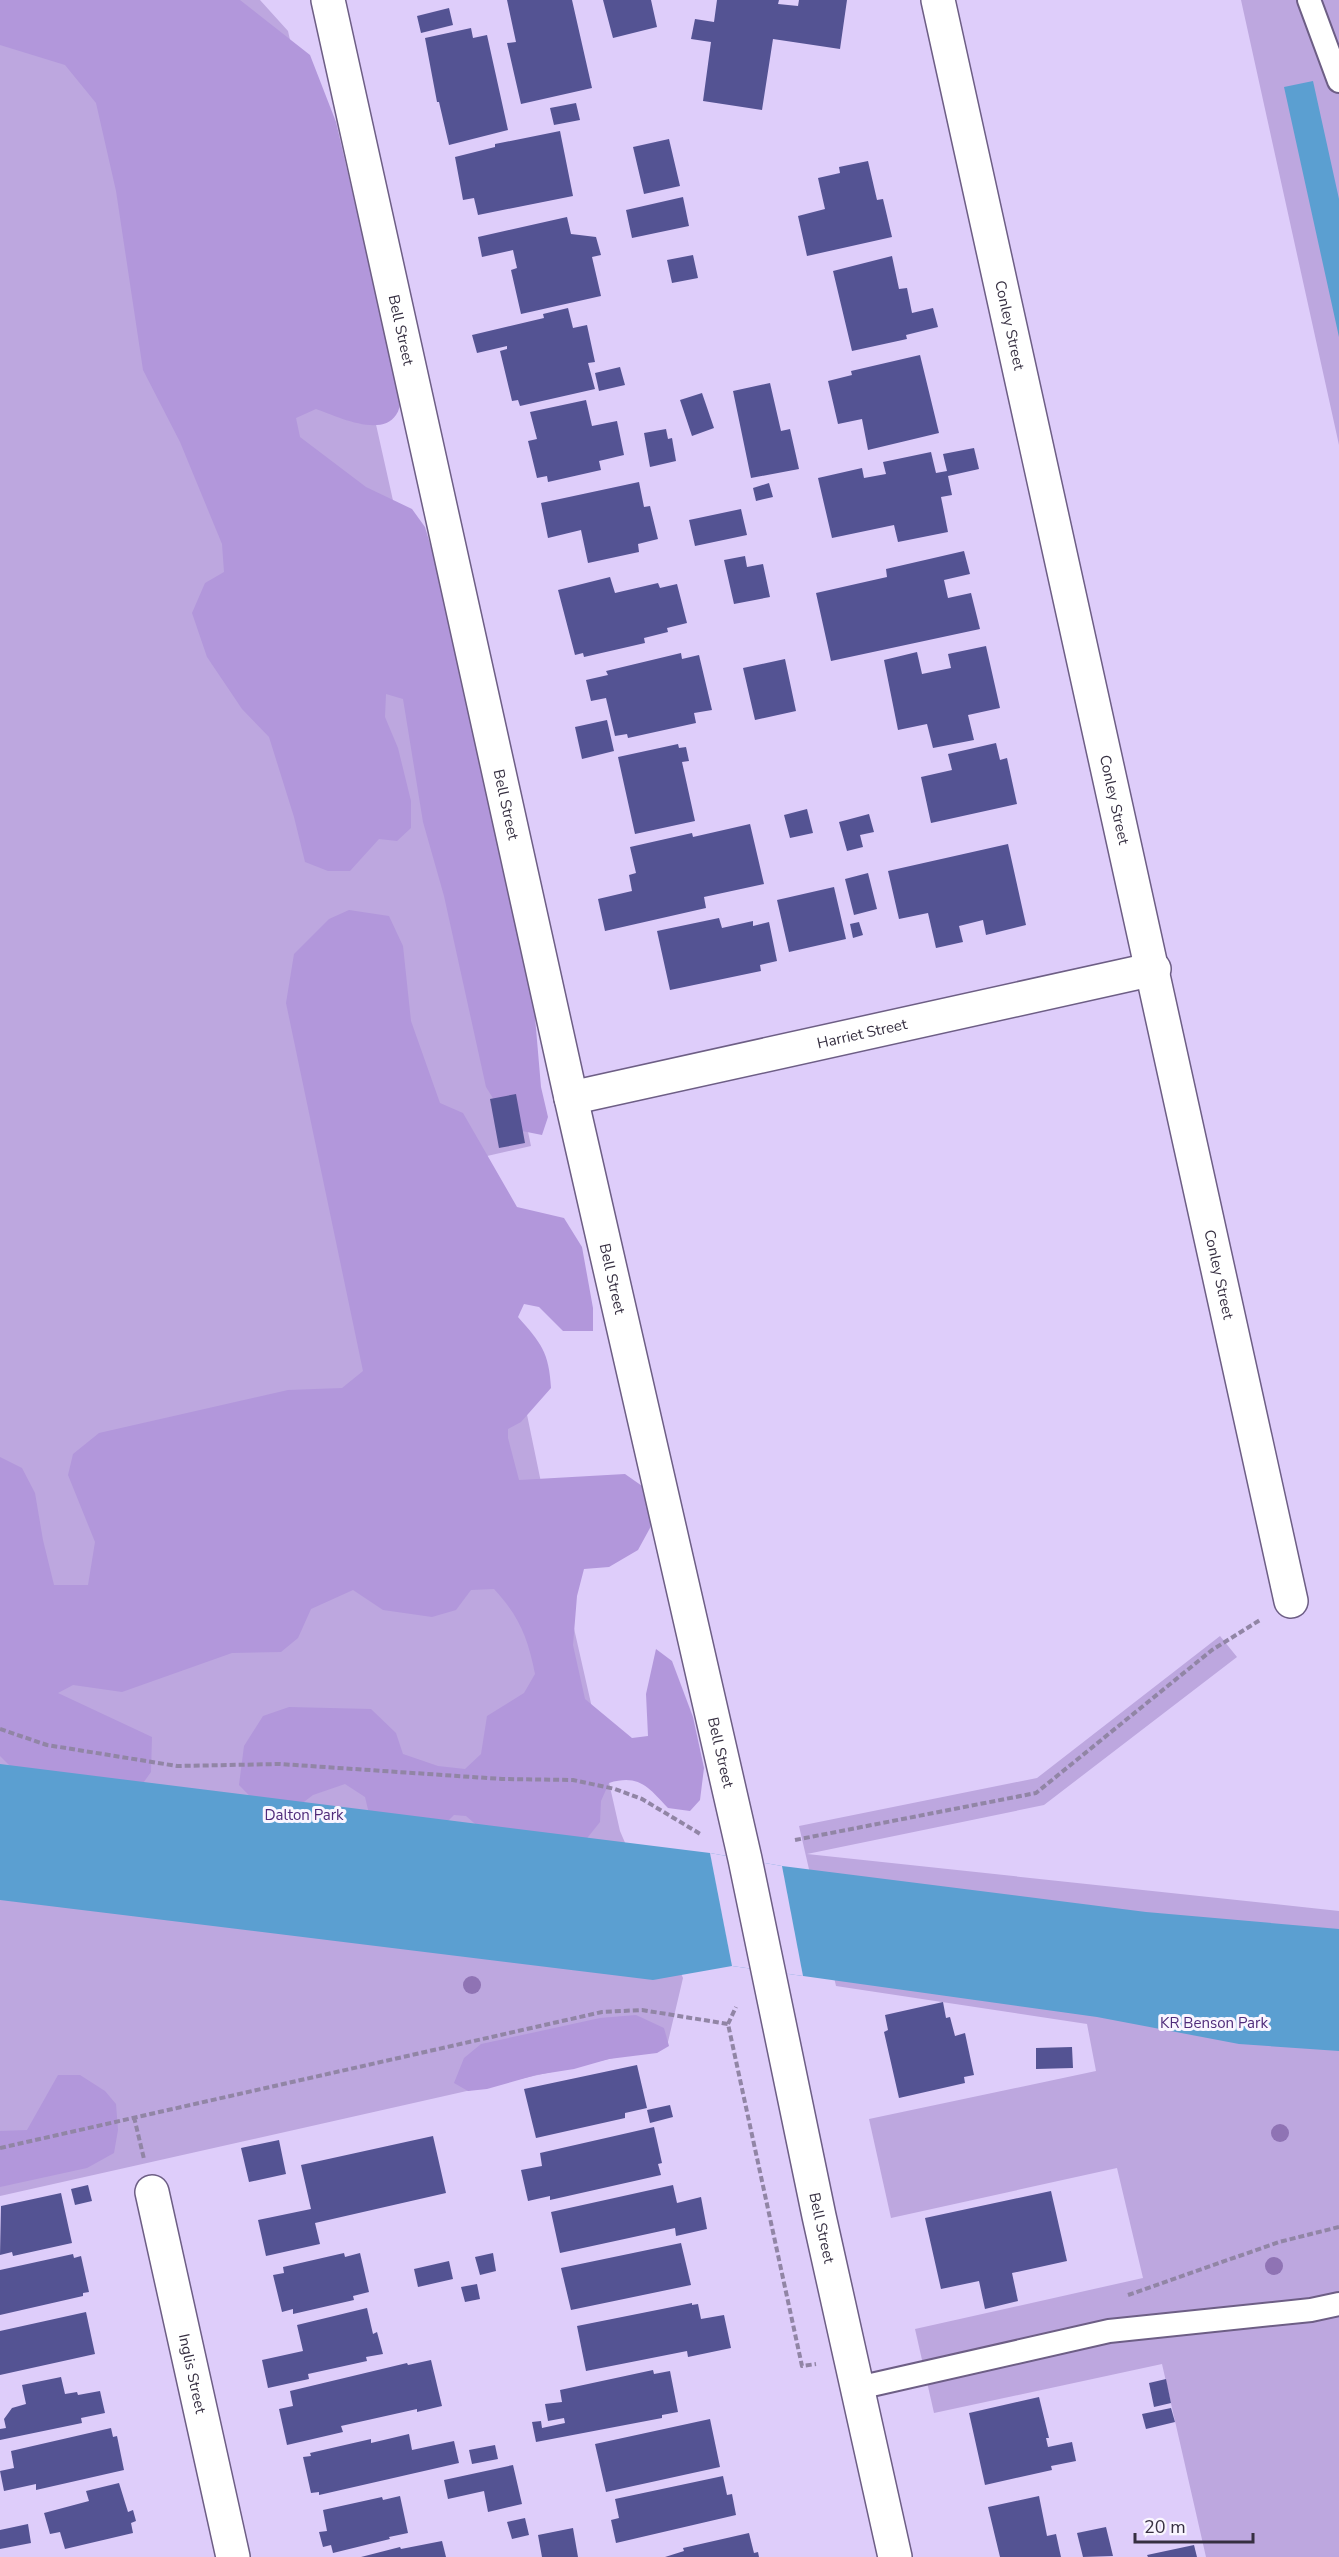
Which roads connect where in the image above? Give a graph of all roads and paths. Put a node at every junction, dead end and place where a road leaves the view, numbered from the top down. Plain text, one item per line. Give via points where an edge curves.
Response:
1 (328, 0) edge
2 (938, 0) edge
3 (1309, 0) edge
4 (1339, 81) edge
5 (1154, 969) junction
6 (571, 1098) junction
7 (1291, 1601) joint
8 (0, 1729) edge
9 (708, 1839) dead end
10 (795, 1840) dead end
11 (0, 2148) edge
12 (152, 2192) dead end
13 (1339, 2227) edge
14 (1121, 2297) dead end
15 (1339, 2304) edge
16 (816, 2364) dead end
17 (858, 2388) junction
18 (233, 2557) edge
19 (895, 2557) edge

1 - 6 street, Bell Street
2 - 5 street, Conley Street
3 - 4 lane
5 - 6 street, Harriet Street
5 - 7 street, Conley Street
6 - 17 street, Bell Street via 745,1859
7 - 10 path via 1212,1650 1036,1793
8 - 9 path via 47,1745 177,1766 302,1765 457,1777 573,1780 642,1799
11 - 16 path via 602,2012 642,2010 728,2024 802,2366
12 - 18 street, Inglis Street
13 - 14 path via 1279,2242
15 - 17 lane via 1109,2331
17 - 19 street, Bell Street

